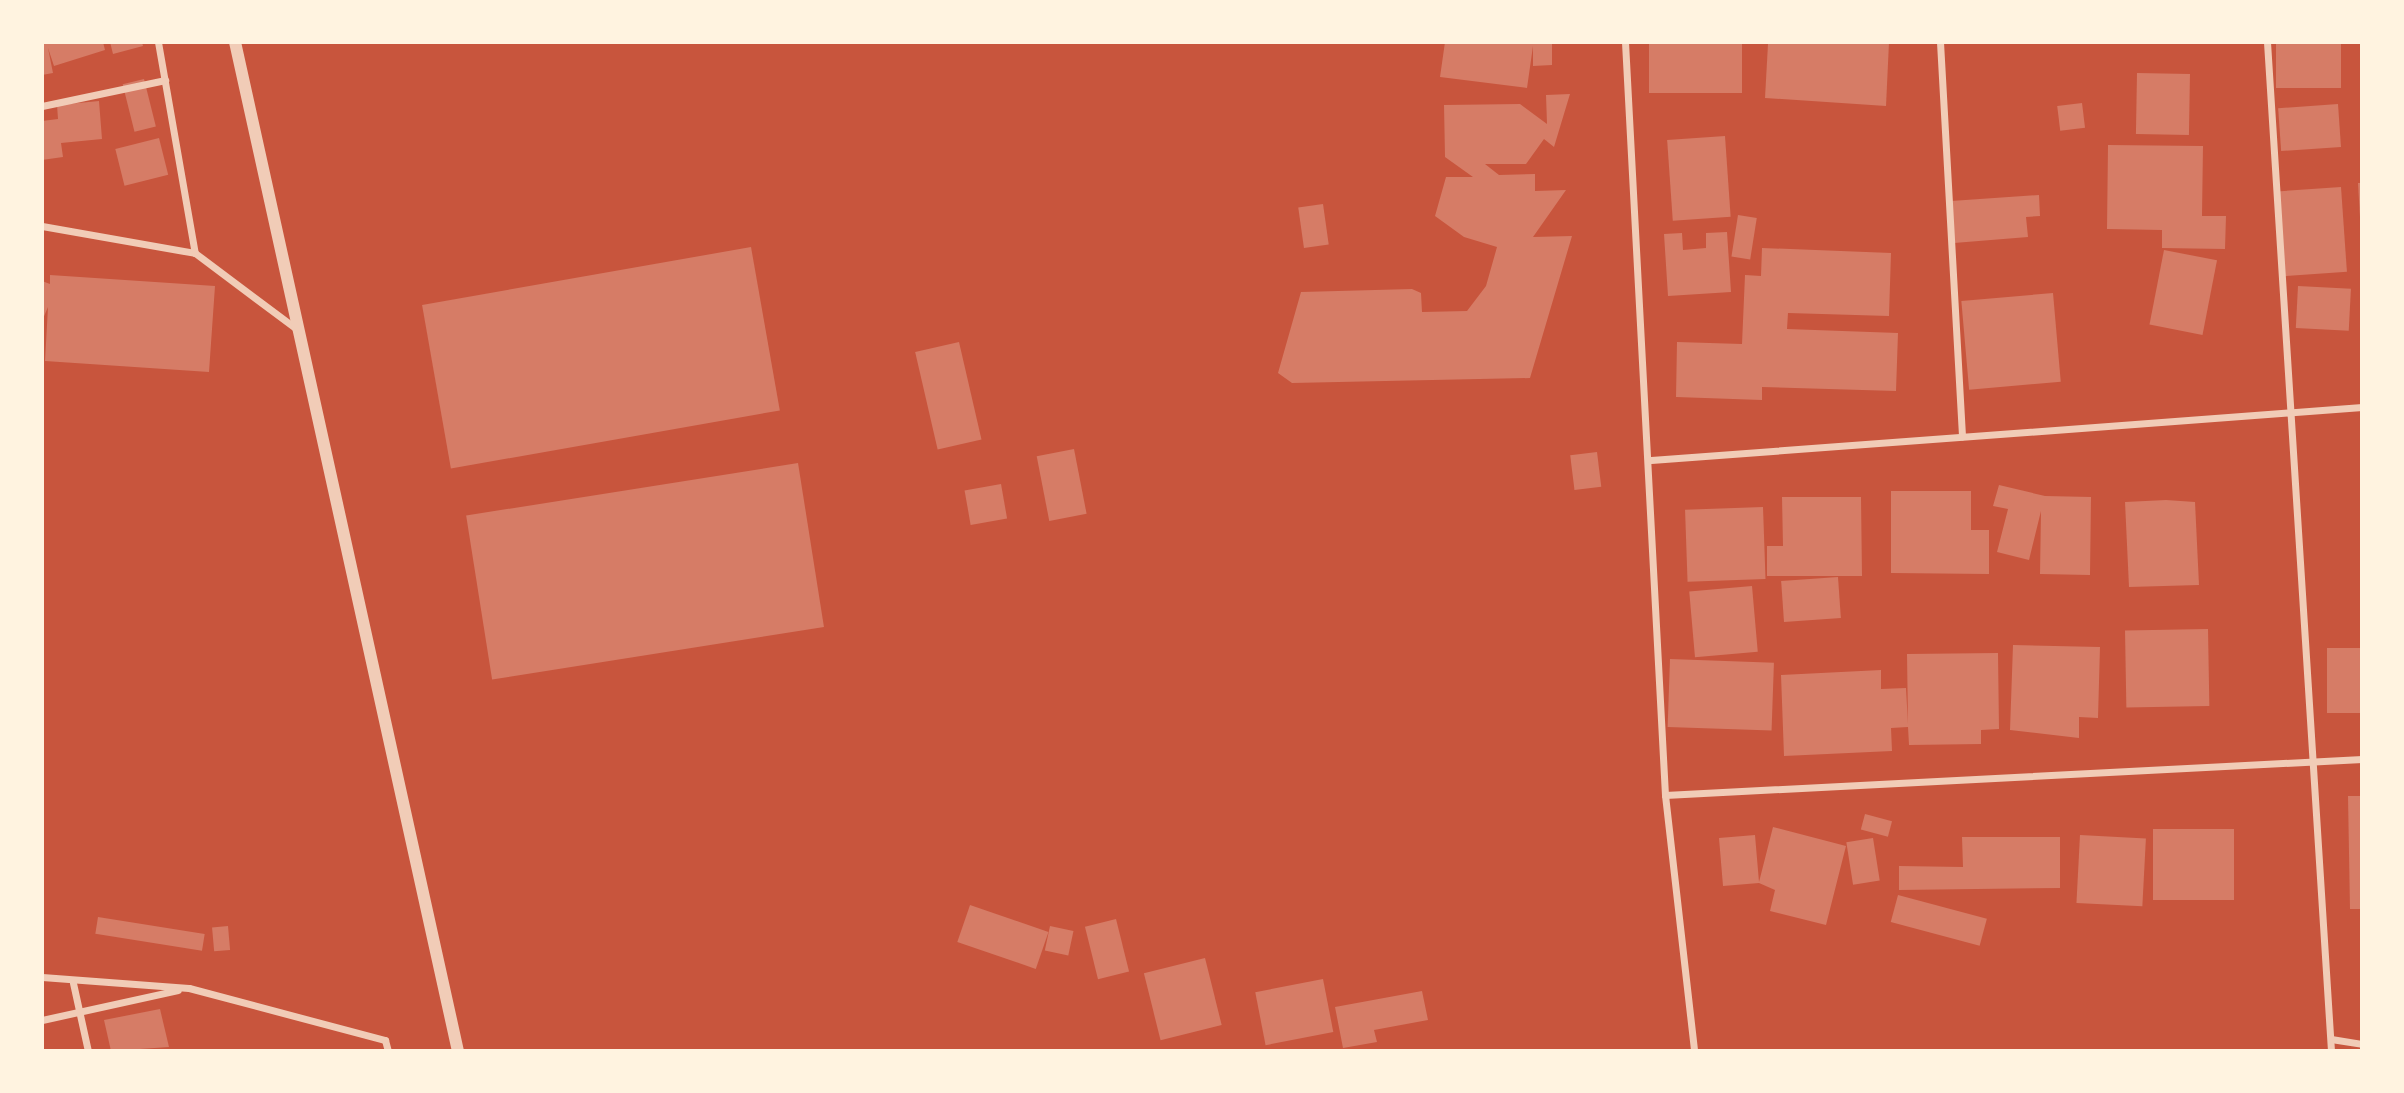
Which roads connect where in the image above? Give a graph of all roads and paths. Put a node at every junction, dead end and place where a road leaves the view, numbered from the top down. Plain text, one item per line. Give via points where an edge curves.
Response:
1 (158, 42) edge
2 (235, 42) edge
3 (1625, 42) edge
4 (1940, 42) edge
5 (2267, 42) edge
6 (165, 80) junction
7 (42, 106) edge
8 (42, 226) edge
9 (195, 253) junction
10 (299, 330) junction
11 (2362, 407) edge
12 (2291, 410) junction
13 (1962, 436) junction
14 (1651, 460) junction
15 (2362, 759) edge
16 (2309, 762) junction
17 (1665, 795) junction
18 (42, 977) edge
19 (73, 983) junction
20 (189, 988) junction
21 (80, 1012) junction
22 (42, 1020) edge
23 (2331, 1039) junction
24 (2362, 1044) edge
25 (88, 1051) edge
26 (388, 1051) edge
27 (458, 1051) edge
28 (1695, 1051) edge
29 (2331, 1051) edge

1 - 6 street
2 - 10 street
3 - 14 street
4 - 13 street
5 - 12 street
6 - 7 street
6 - 9 street
8 - 9 street
9 - 10 street
10 - 27 street
11 - 12 street
12 - 13 street
12 - 16 street
13 - 14 street
14 - 17 street
15 - 16 street
16 - 17 street
16 - 23 street
17 - 28 street
18 - 19 street
19 - 20 street
19 - 21 street
20 - 21 street
20 - 26 street via 385,1040
21 - 22 street
21 - 25 street
23 - 24 street
23 - 29 street

